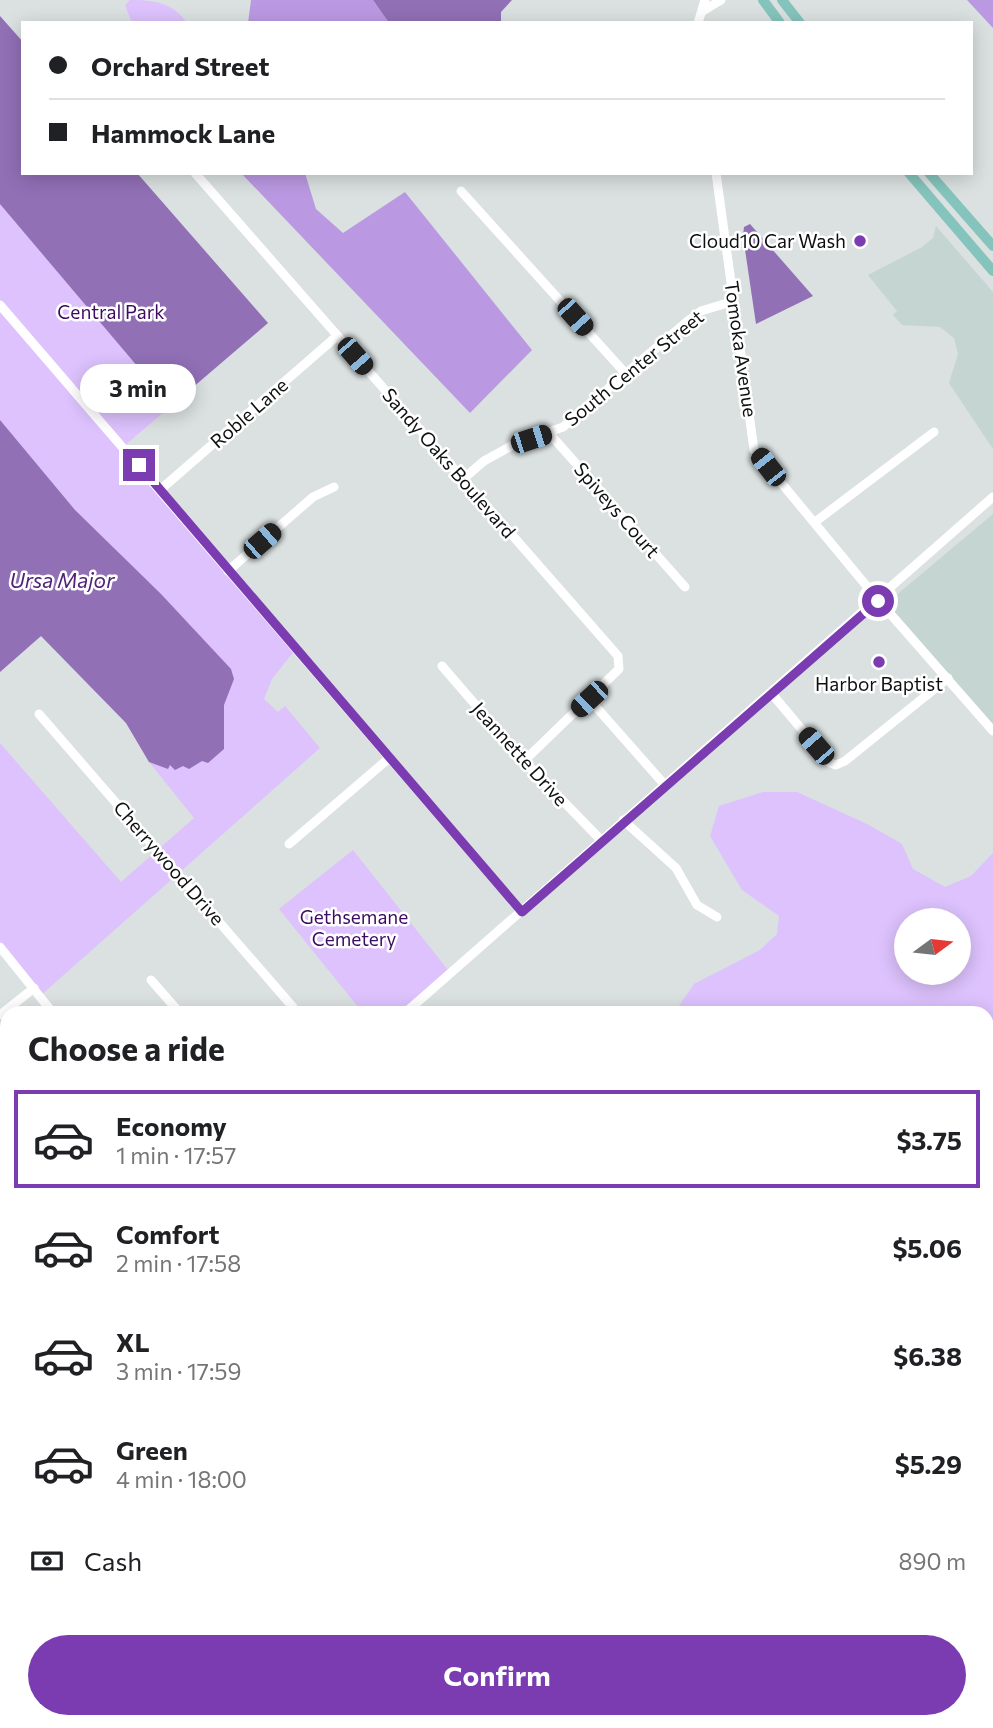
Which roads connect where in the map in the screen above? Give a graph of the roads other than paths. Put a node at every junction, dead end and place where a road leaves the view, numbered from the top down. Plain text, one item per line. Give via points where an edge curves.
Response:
1 (705, 0) edge
2 (721, 0) edge
3 (763, 0) edge
4 (782, 0) edge
5 (703, 11) junction
6 (699, 21) edge
7 (779, 21) edge
8 (798, 21) edge
9 (197, 175) edge
10 (716, 175) edge
11 (911, 175) edge
12 (931, 175) edge
13 (461, 191) dead end
14 (953, 200) junction
15 (942, 211) junction
16 (993, 246) edge
17 (993, 271) edge
18 (734, 301) junction
19 (0, 305) edge
20 (337, 336) junction
21 (626, 374) junction
22 (934, 432) dead end
23 (549, 433) junction
24 (463, 479) junction
25 (334, 487) dead end
26 (160, 490) junction
27 (993, 497) edge
28 (815, 523) junction
29 (229, 571) junction
30 (685, 587) dead end
31 (878, 601) junction
32 (442, 666) dead end
33 (948, 677) junction
34 (772, 694) junction
35 (589, 699) junction
36 (39, 714) dead end
37 (993, 731) edge
38 (388, 759) junction
39 (524, 761) junction
40 (664, 784) junction
41 (623, 820) junction
42 (601, 840) junction
43 (289, 844) dead end
44 (522, 912) junction
45 (717, 917) dead end
46 (0, 947) edge
47 (151, 980) dead end
48 (34, 988) junction
49 (11, 1006) edge
50 (48, 1006) edge
51 (174, 1006) edge
52 (292, 1006) edge
53 (413, 1006) edge

1 - 5 street
2 - 5 street
3 - 7 main road
4 - 8 main road
5 - 6 street
9 - 20 street, Sandy Oaks Boulevard
10 - 18 street, Tomoka Avenue
11 - 15 main road
12 - 14 main road
13 - 21 street
14 - 15 street
14 - 16 main road
15 - 17 main road
18 - 21 street, South Center Street via 701,311
18 - 28 street, Tomoka Avenue via 754,450
19 - 26 street
20 - 24 street, Sandy Oaks Boulevard
20 - 26 street, Roble Lane
21 - 23 street, South Center Street via 563,427
22 - 28 street
23 - 24 street, South Center Street via 513,445
23 - 30 street, Spiveys Court
24 - 35 street, Sandy Oaks Boulevard via 618,659 619,670
25 - 29 street via 313,497
26 - 29 street
27 - 31 street
28 - 31 street, Tomoka Avenue
29 - 38 street
31 - 33 street, Tomoka Avenue
31 - 34 street
32 - 39 street, Jeannette Drive
33 - 34 street via 836,765
33 - 37 street, Tomoka Avenue
34 - 40 street
35 - 39 street
35 - 40 street
36 - 52 street, Cherrywood Drive
38 - 43 street
38 - 44 street
39 - 42 street, Jeannette Drive
40 - 41 street
41 - 42 street
41 - 45 street via 676,868 697,905
42 - 44 street
44 - 53 street
46 - 48 street
47 - 51 street
48 - 49 street
48 - 50 street

